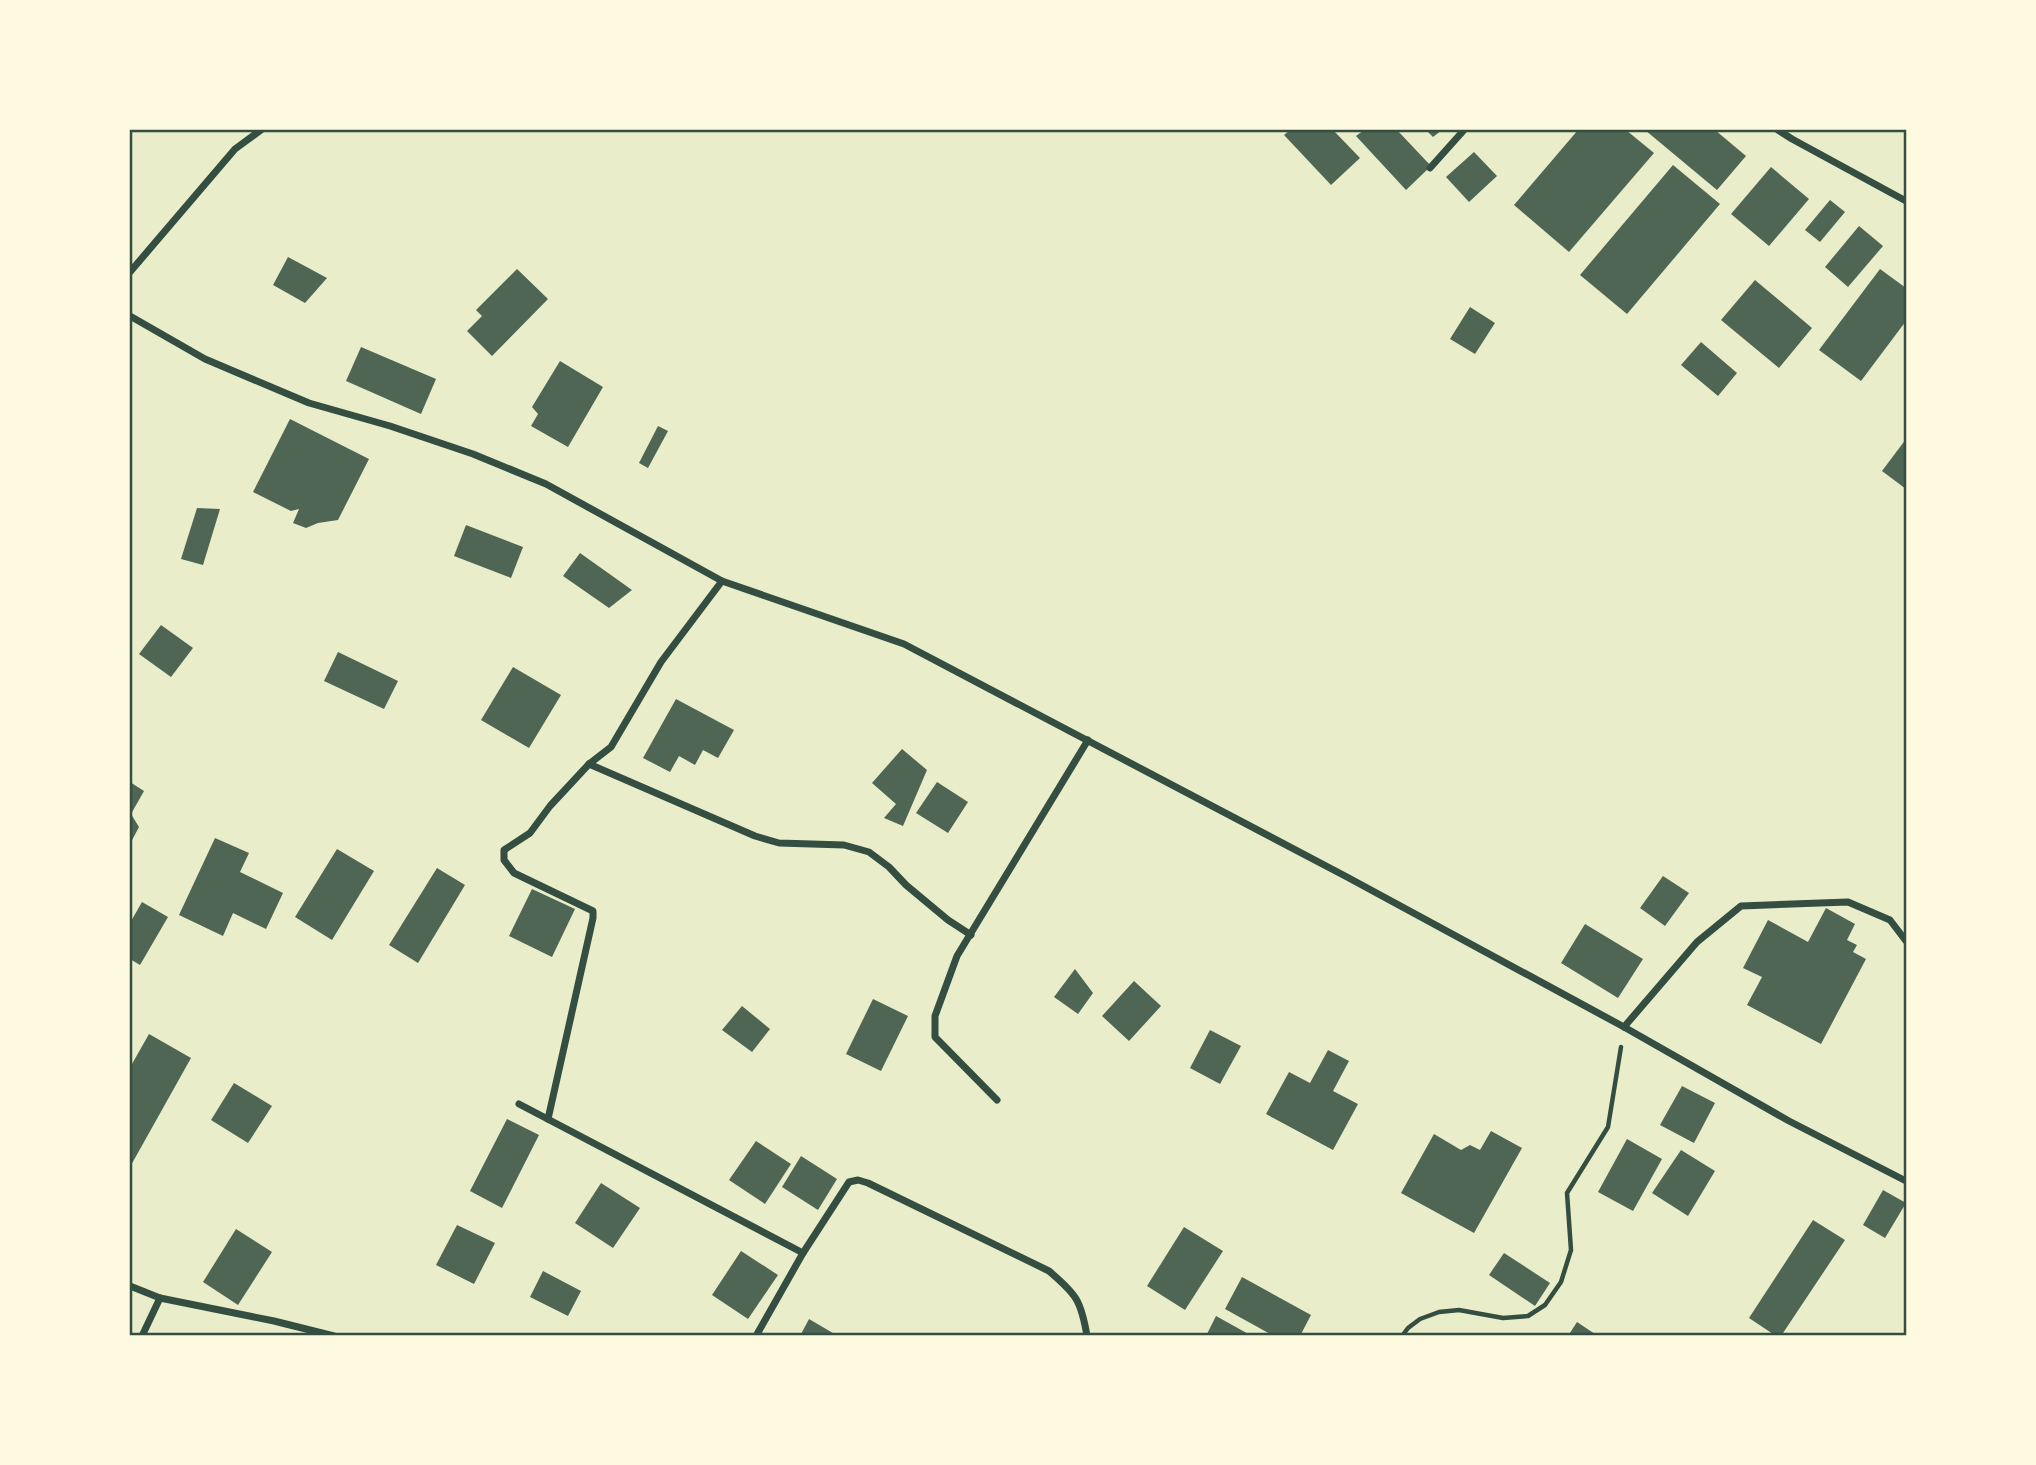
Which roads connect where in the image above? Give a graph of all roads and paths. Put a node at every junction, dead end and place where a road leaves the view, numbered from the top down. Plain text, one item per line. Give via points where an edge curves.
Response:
1 (261, 130) edge
2 (1464, 130) edge
3 (1778, 130) edge
4 (1430, 168) dead end
5 (1906, 201) edge
6 (130, 272) edge
7 (130, 316) edge
8 (722, 581) junction
9 (1088, 740) junction
10 (589, 764) junction
11 (971, 935) junction
12 (1906, 941) edge
13 (1624, 1027) junction
14 (997, 1100) dead end
15 (519, 1104) dead end
16 (548, 1119) junction
17 (1906, 1181) edge
18 (803, 1253) junction
19 (130, 1286) edge
20 (160, 1298) junction
21 (293, 1326) junction
22 (142, 1335) edge
23 (296, 1335) edge
24 (334, 1335) edge
25 (756, 1335) edge
26 (1087, 1335) edge
27 (1402, 1335) edge

1 - 6 street via 235,149
2 - 4 street
3 - 5 street
7 - 8 street via 205,359 309,403 473,454 546,484
8 - 9 street via 904,644
8 - 10 street via 662,662 611,747
9 - 11 street
9 - 13 street
10 - 11 street via 767,840 844,845 869,852
10 - 16 street via 530,833 504,850 504,860 514,873 593,911
11 - 14 street via 957,956 935,1016 935,1037
12 - 13 street via 1890,920 1848,902 1741,905 1697,942
13 - 17 street
13 - 27 path via 1608,1127 1567,1193 1571,1250 1561,1282 1545,1305 1528,1316 1503,1318 1459,1310 1440,1312 1420,1319
15 - 16 street
16 - 18 street
18 - 25 street
18 - 26 street via 849,1182 862,1180 1049,1271 1070,1289 1083,1311
19 - 20 street
20 - 21 street
20 - 22 street
21 - 23 street
21 - 24 street

